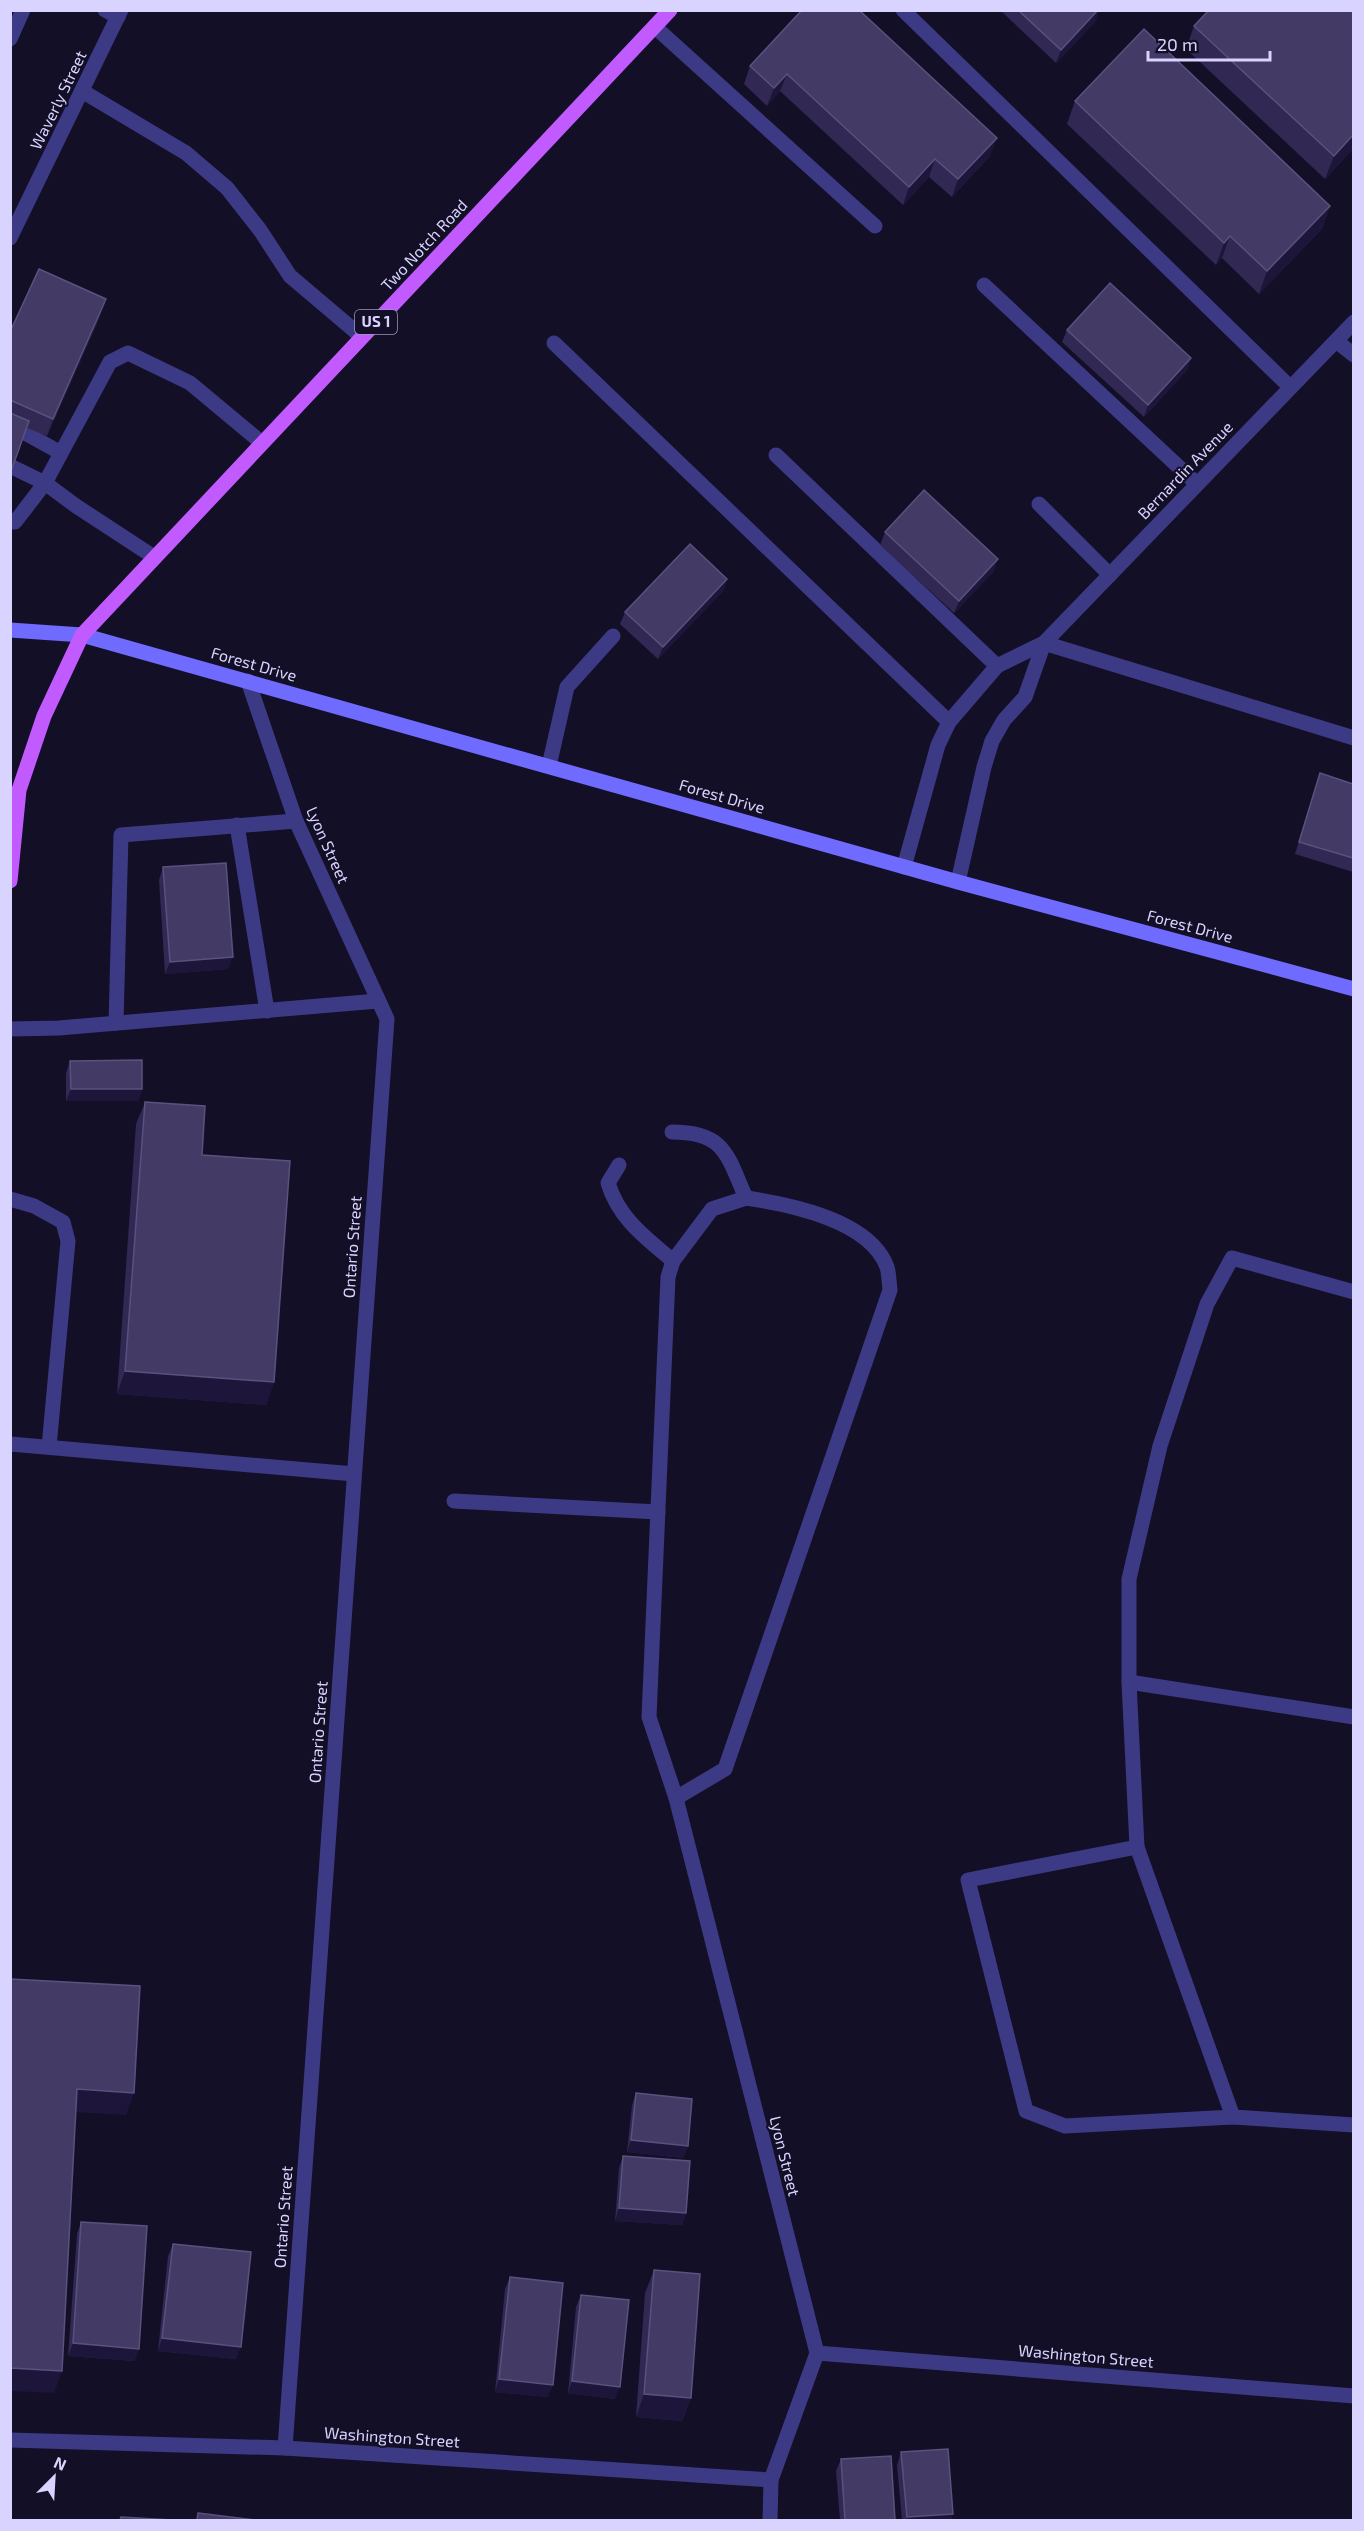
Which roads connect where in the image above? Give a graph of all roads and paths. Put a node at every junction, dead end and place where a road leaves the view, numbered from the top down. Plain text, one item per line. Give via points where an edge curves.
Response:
1 (23, 10) edge
2 (670, 10) edge
3 (903, 10) edge
4 (115, 13) edge
5 (655, 27) junction
6 (10, 39) edge
7 (82, 91) junction
8 (875, 226) dead end
9 (10, 238) edge
10 (984, 285) dead end
11 (1353, 322) edge
12 (362, 337) junction
13 (1336, 341) junction
14 (554, 343) dead end
15 (1353, 355) edge
16 (1290, 387) junction
17 (25, 434) edge
18 (262, 442) junction
19 (62, 453) junction
20 (776, 455) dead end
21 (12, 467) edge
22 (45, 483) junction
23 (1197, 484) junction
24 (1039, 504) dead end
25 (10, 522) edge
26 (154, 557) junction
27 (1110, 575) junction
28 (10, 630) edge
29 (82, 635) junction
30 (613, 636) dead end
31 (1044, 643) junction
32 (997, 666) junction
33 (248, 681) junction
34 (949, 723) junction
35 (1353, 738) edge
36 (549, 766) junction
37 (296, 821) junction
38 (237, 825) junction
39 (904, 867) junction
40 (10, 881) edge
41 (958, 882) junction
42 (1353, 989) edge
43 (378, 1001) junction
44 (267, 1011) junction
45 (387, 1018) joint
46 (116, 1023) junction
47 (10, 1029) edge
48 (672, 1132) dead end
49 (620, 1165) dead end
50 (746, 1198) junction
51 (10, 1199) edge
52 (674, 1261) junction
53 (1353, 1292) edge
54 (10, 1444) edge
55 (49, 1447) junction
56 (354, 1474) junction
57 (454, 1501) dead end
58 (658, 1512) junction
59 (1129, 1682) junction
60 (1353, 1717) edge
61 (676, 1798) junction
62 (1137, 1847) junction
63 (1233, 2117) junction
64 (1353, 2125) edge
65 (817, 2353) junction
66 (1353, 2396) edge
67 (10, 2440) edge
68 (285, 2448) junction
69 (771, 2480) junction
70 (770, 2520) edge

1 - 6 street
2 - 5 main road, Two Notch Road / US 1
3 - 16 street
4 - 7 street, Waverly Street
5 - 8 street
5 - 12 main road, Two Notch Road / US 1
7 - 9 street, Waverly Street
7 - 12 street via 186,153 227,188 290,276
10 - 23 street
11 - 13 street, Bernardin Avenue
12 - 18 main road, Two Notch Road / US 1
13 - 15 street
13 - 16 street, Bernardin Avenue
14 - 34 street
16 - 23 street, Bernardin Avenue
17 - 19 street
18 - 19 street via 190,383 128,353 110,362
18 - 26 main road, Two Notch Road / US 1
19 - 22 street
20 - 32 street
21 - 22 street
22 - 25 street via 15,522
22 - 26 street
23 - 27 street, Bernardin Avenue
24 - 27 street
26 - 29 main road, Two Notch Road / US 1
27 - 31 street, Bernardin Avenue
28 - 29 main road, Forest Drive
29 - 33 main road, Forest Drive
29 - 40 main road, US 1 via 44,716 19,790
30 - 36 street via 567,687
31 - 32 street, Bernardin Avenue
31 - 35 street
31 - 41 street, Bernardin Avenue via 1025,697 992,741
32 - 34 street, Bernardin Avenue
33 - 36 main road, Forest Drive
33 - 37 street, Lyon Street
34 - 39 street, Bernardin Avenue via 938,745
36 - 39 main road, Forest Drive
37 - 38 street
37 - 43 street, Lyon Street
38 - 44 street
38 - 46 street via 121,835
39 - 41 main road, Forest Drive
41 - 42 main road, Forest Drive
43 - 44 street
43 - 45 street, Lyon Street
44 - 46 street
45 - 56 street, Ontario Street
46 - 47 street
48 - 50 street via 695,1132 724,1149
49 - 52 street via 608,1184 613,1200 627,1220
50 - 52 street via 712,1209
50 - 61 street via 785,1203 826,1216 871,1242 886,1266 890,1290 725,1769
51 - 55 street via 34,1206 63,1222 68,1241
52 - 58 street, Lyon Street via 668,1277
53 - 59 street via 1232,1258 1207,1304 1160,1446 1129,1579
54 - 55 street
55 - 56 street
56 - 68 street, Ontario Street
57 - 58 street
58 - 61 street, Lyon Street via 649,1717
59 - 60 street
59 - 62 street
61 - 65 street, Lyon Street
62 - 63 street
62 - 63 street via 968,1880 1026,2111 1065,2126
63 - 64 street
65 - 66 street, Washington Street
65 - 69 street
67 - 68 street, Washington Street
68 - 69 street, Washington Street
69 - 70 street

